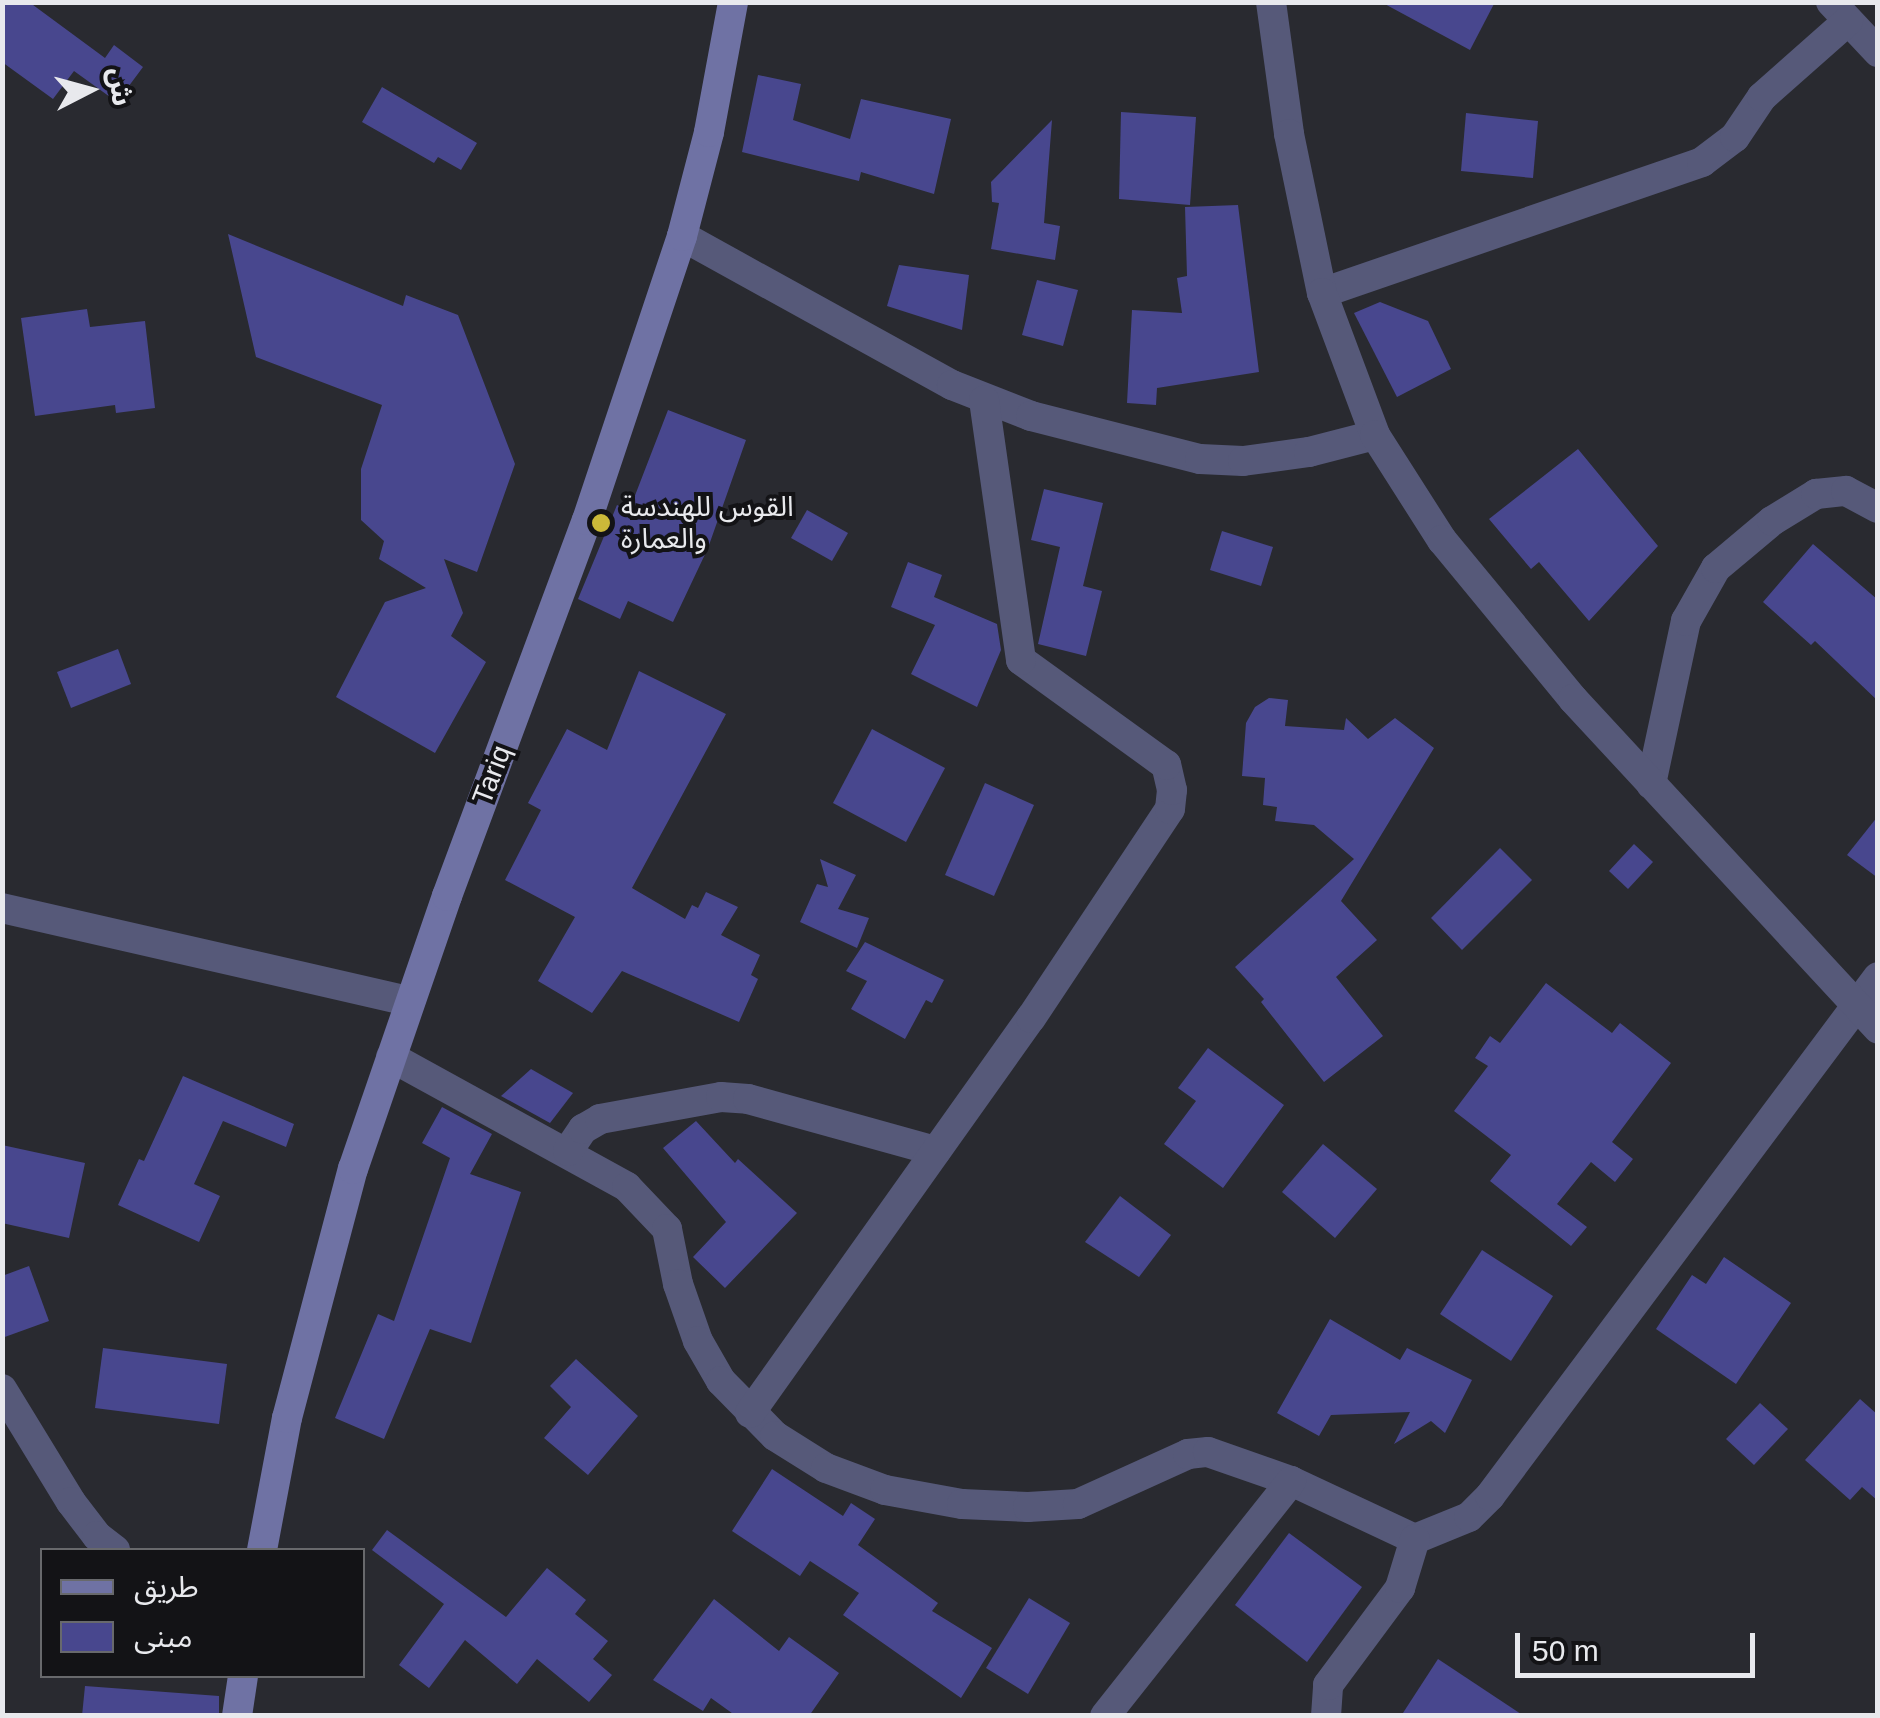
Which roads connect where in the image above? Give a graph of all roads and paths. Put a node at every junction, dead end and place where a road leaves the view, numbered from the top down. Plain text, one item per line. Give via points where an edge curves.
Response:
1 (733, 2) edge
2 (1271, 2) edge
3 (1839, 12) edge
4 (1878, 52) edge
5 (682, 236) junction
6 (1322, 292) junction
7 (984, 401) junction
8 (1375, 435) junction
9 (1878, 508) edge
10 (1651, 784) junction
11 (2, 908) edge
12 (1878, 977) edge
13 (408, 1002) junction
14 (1868, 1017) edge
15 (392, 1057) junction
16 (568, 1151) junction
17 (936, 1152) junction
18 (2, 1389) edge
19 (750, 1413) junction
20 (1292, 1481) junction
21 (1416, 1539) junction
22 (112, 1548) edge
23 (262, 1548) edge
24 (243, 1678) edge
25 (238, 1716) edge
26 (1106, 1716) edge
27 (1326, 1716) edge

1 - 5 main road, Tariq
2 - 6 street via 1289,134
3 - 4 street
3 - 6 street via 1735,138 1702,162
5 - 7 street
5 - 13 main road, Tariq via 587,520
6 - 8 street
7 - 8 street via 1200,459 1244,461
7 - 17 street via 1020,660 1166,765 1172,790 1170,809
8 - 10 street via 1442,540
9 - 10 street via 1846,491 1816,494 1716,568 1686,621
10 - 14 street
11 - 13 street
12 - 14 street
13 - 15 main road, Tariq
14 - 21 street via 1490,1496 1469,1517
15 - 16 street
15 - 23 main road, Tariq via 322,1282
16 - 17 street via 582,1129 600,1119 721,1096
16 - 19 street via 627,1187 667,1228 698,1342 720,1381
17 - 19 street
18 - 22 street via 71,1502
19 - 20 street via 826,1468 885,1490 962,1504 1078,1504 1188,1454 1208,1452
20 - 21 street
20 - 26 street
21 - 27 street via 1400,1588 1328,1685
24 - 25 main road

